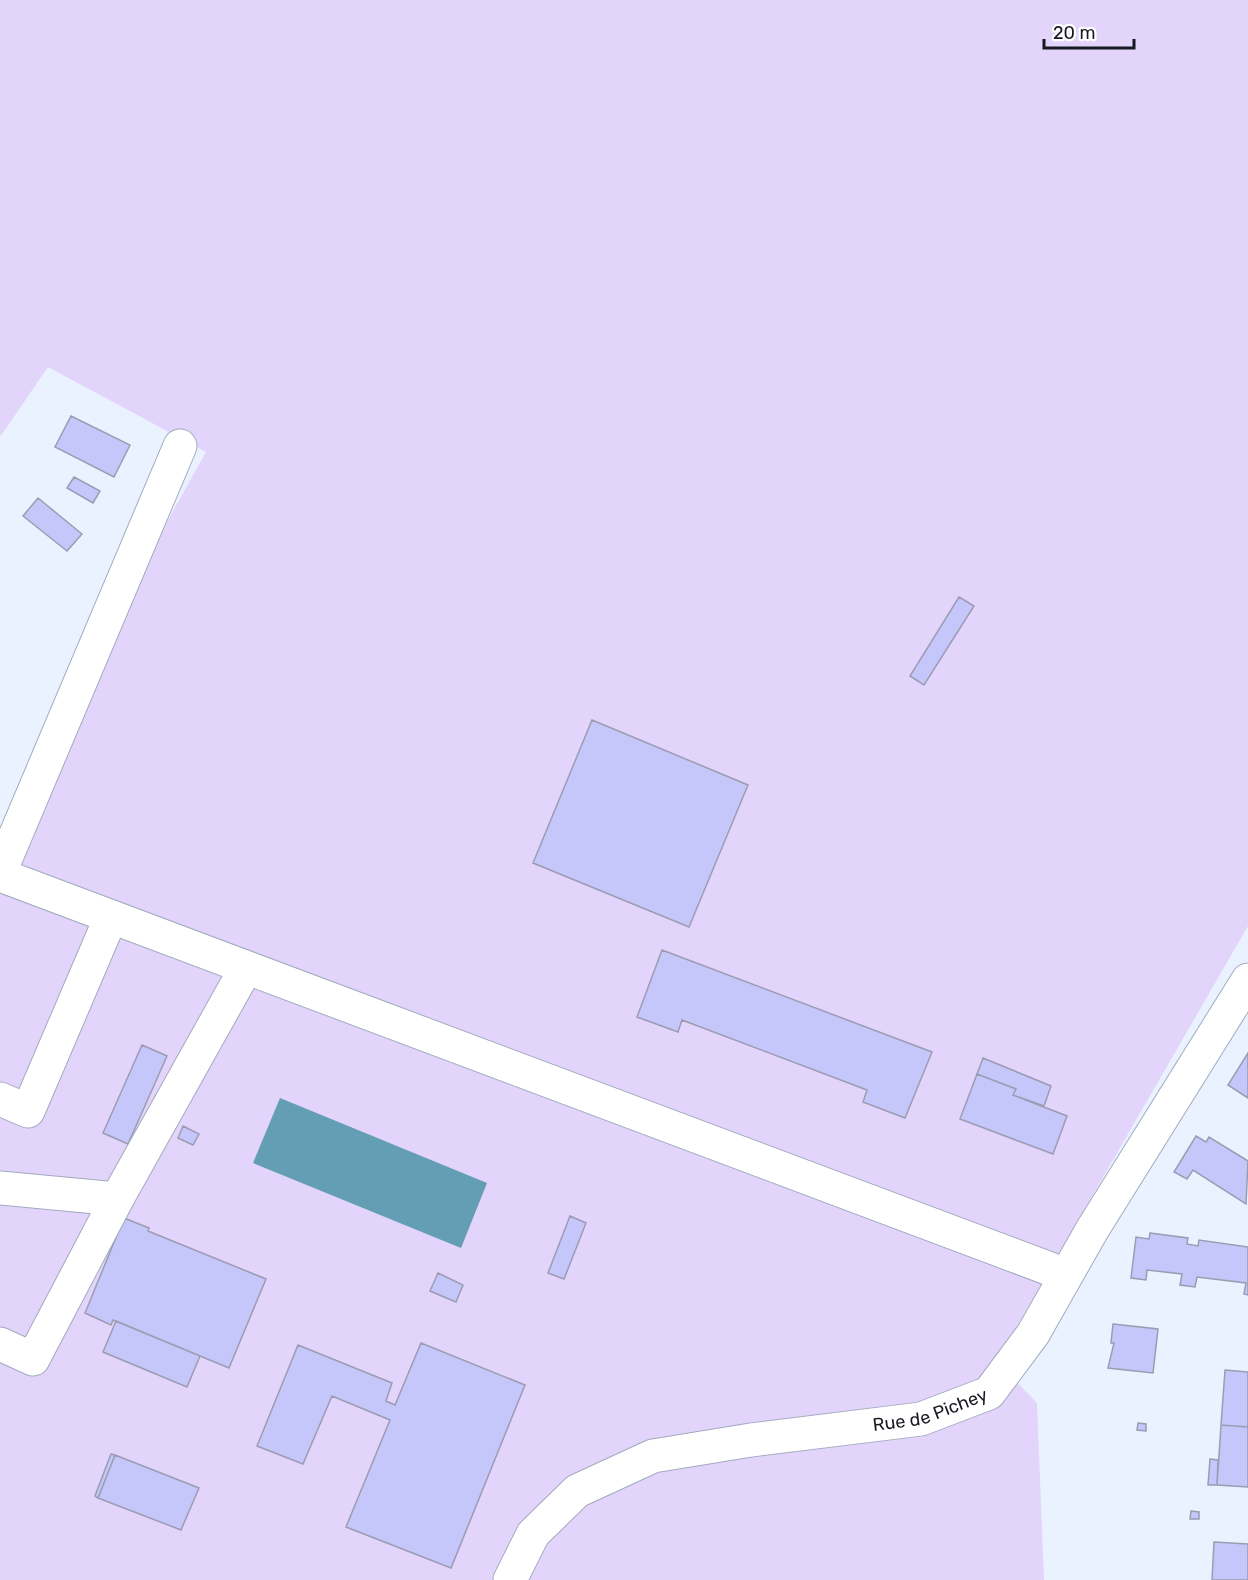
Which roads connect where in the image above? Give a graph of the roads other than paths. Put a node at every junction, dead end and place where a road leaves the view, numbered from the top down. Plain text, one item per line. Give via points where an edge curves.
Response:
1 (180, 446) dead end
2 (0, 874) edge
3 (111, 917) junction
4 (246, 968) junction
5 (1248, 980) edge
6 (0, 1099) edge
7 (0, 1188) edge
8 (117, 1199) junction
9 (1066, 1275) junction
10 (0, 1344) edge
11 (510, 1580) edge

1 - 2 street
2 - 3 street
3 - 4 street
3 - 6 street via 28,1111
4 - 8 street
4 - 9 street
5 - 9 street, Rue de Pichey
7 - 8 street
8 - 10 street via 33,1359
9 - 11 street, Rue de Pichey via 1033,1334 989,1393 921,1419 653,1456 577,1491 533,1534

